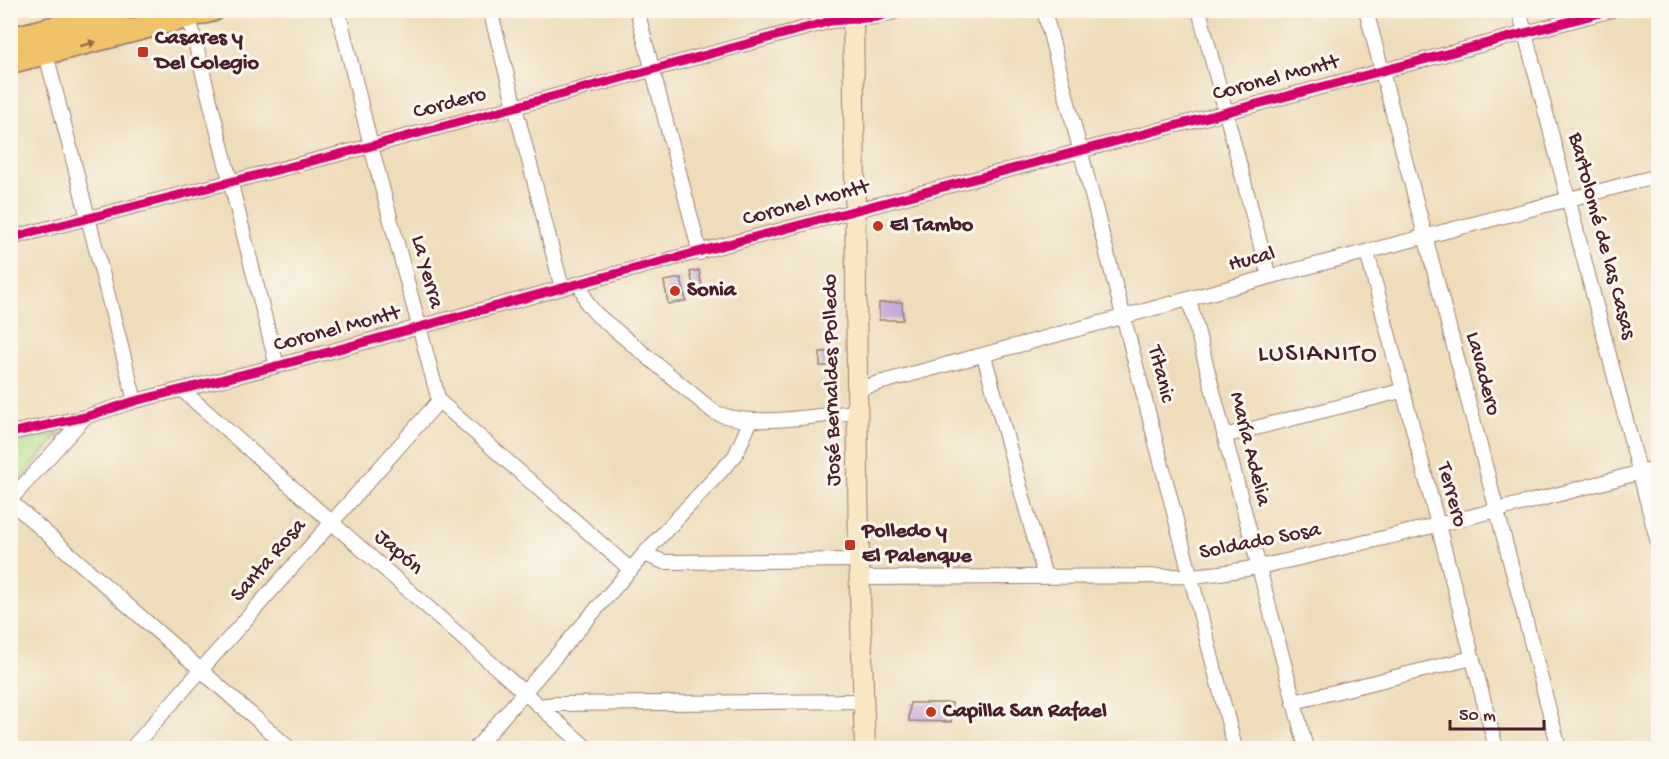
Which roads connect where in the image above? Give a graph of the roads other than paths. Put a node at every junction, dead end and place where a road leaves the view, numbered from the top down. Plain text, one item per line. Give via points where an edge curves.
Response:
1 (124, 10) edge
2 (213, 10) edge
3 (338, 10) edge
4 (490, 10) edge
5 (637, 10) edge
6 (900, 10) edge
7 (1044, 10) edge
8 (1199, 10) edge
9 (1366, 10) edge
10 (1519, 10) edge
11 (1612, 10) edge
12 (188, 14) edge
13 (853, 15) edge
14 (1526, 33) junction
15 (10, 39) edge
16 (46, 54) junction
17 (10, 62) edge
18 (652, 69) junction
19 (1382, 72) junction
20 (513, 107) junction
21 (1226, 113) junction
22 (370, 146) junction
23 (1081, 152) junction
24 (1659, 176) edge
25 (231, 181) junction
26 (1570, 201) junction
27 (856, 210) junction
28 (89, 218) junction
29 (10, 238) edge
30 (1424, 238) junction
31 (1367, 252) junction
32 (700, 253) junction
33 (1269, 277) junction
34 (580, 283) junction
35 (562, 288) junction
36 (1189, 299) junction
37 (1124, 318) junction
38 (419, 327) junction
39 (984, 356) junction
40 (277, 366) junction
41 (857, 389) junction
42 (182, 390) junction
43 (1401, 391) junction
44 (135, 401) junction
45 (439, 401) junction
46 (857, 412) junction
47 (85, 417) junction
48 (751, 420) junction
49 (10, 433) edge
50 (1224, 436) junction
51 (1659, 466) edge
52 (1641, 472) junction
53 (10, 501) edge
54 (1497, 510) junction
55 (331, 522) junction
56 (1437, 525) junction
57 (1659, 543) edge
58 (644, 554) junction
59 (1257, 568) junction
60 (860, 569) junction
61 (631, 570) junction
62 (1190, 576) junction
63 (1045, 577) junction
64 (1472, 658) junction
65 (200, 671) junction
66 (524, 692) junction
67 (864, 701) junction
68 (1294, 702) junction
69 (539, 706) junction
70 (132, 748) edge
71 (289, 748) edge
72 (476, 748) edge
73 (586, 748) edge
74 (865, 748) edge
75 (1235, 748) edge
76 (1306, 748) edge
77 (1496, 748) edge
78 (1559, 748) edge

1 - 15 main road
2 - 12 main road
3 - 22 street, La Yerra
4 - 20 street
5 - 18 street
6 - 13 street, Cordero
7 - 23 street, Titanic
8 - 21 street
9 - 19 street, Lavadero
10 - 14 street, Bartolomé de las Casas
11 - 14 street, Coronel Montt
16 -> 12 main road
12 - 25 street
13 - 18 street, Cordero
13 - 27 main road, José Bernaldes Polledo
14 - 19 street, Coronel Montt
14 - 26 street, Bartolomé de las Casas
16 - 17 main road
16 - 28 street
18 - 20 street, Cordero
18 - 32 street
19 - 21 street, Coronel Montt
19 - 30 street, Lavadero
20 - 22 street, Cordero
20 - 35 street
21 - 23 street, Coronel Montt
21 - 33 street
22 - 25 street, Cordero
22 - 38 street, La Yerra
23 - 27 street, Coronel Montt
23 - 37 street, Titanic
24 - 26 street, Hucal
25 - 28 street, Cordero
25 - 40 street
26 - 30 street, Hucal
26 - 52 street, Bartolomé de las Casas
27 - 32 street, Coronel Montt
27 - 41 main road, José Bernaldes Polledo
28 - 29 street, Cordero
28 - 44 street
30 - 31 street, Hucal
30 - 54 street, Lavadero
31 - 33 street, Hucal
31 - 43 street, Terrero
32 - 34 street, Coronel Montt
33 - 36 street, Hucal
34 - 35 street, Coronel Montt
34 - 48 street via 596,314 714,412
35 - 38 street, Coronel Montt
36 - 37 street, Hucal
36 - 50 street, María Adelia
37 - 39 street, Hucal
37 - 62 street, Titanic
38 - 40 street, Coronel Montt
38 - 45 street, La Yerra
39 - 41 street, Hucal
39 - 63 street
40 - 42 street, Coronel Montt
41 - 46 main road, José Bernaldes Polledo
42 - 44 street, Coronel Montt
42 - 55 street, Japón
43 - 50 street
43 - 56 street, Terrero
44 - 47 street, Coronel Montt
45 - 55 street, Santa Rosa
45 - 61 street
46 - 48 street
46 - 60 main road, José Bernaldes Polledo
47 - 49 street, Coronel Montt
47 - 53 street
48 - 58 street via 735,456
50 - 59 street, María Adelia
51 - 52 street, Soldado Sosa
52 - 54 street, Soldado Sosa
52 - 57 street, Bartolomé de las Casas
53 - 65 street
54 - 56 street, Soldado Sosa
54 - 78 street, Lavadero
55 - 65 street, Santa Rosa
55 - 66 street, Japón
56 - 59 street, Soldado Sosa
56 - 64 street, Terrero
58 - 60 street, Soldado Sosa via 664,562
58 - 61 street
59 - 62 street, Soldado Sosa
59 - 68 street, María Adelia
60 - 63 street, Soldado Sosa
60 - 67 main road, José Bernaldes Polledo
61 - 66 street
62 - 63 street, Soldado Sosa
62 - 75 street, Titanic
64 - 68 street
64 - 77 street, Terrero
65 - 70 street, Santa Rosa
65 - 71 street
66 - 69 street, Japón
66 - 72 street
67 - 69 street
67 - 74 main road, José Bernaldes Polledo
68 - 76 street, María Adelia
69 - 73 street, Japón

